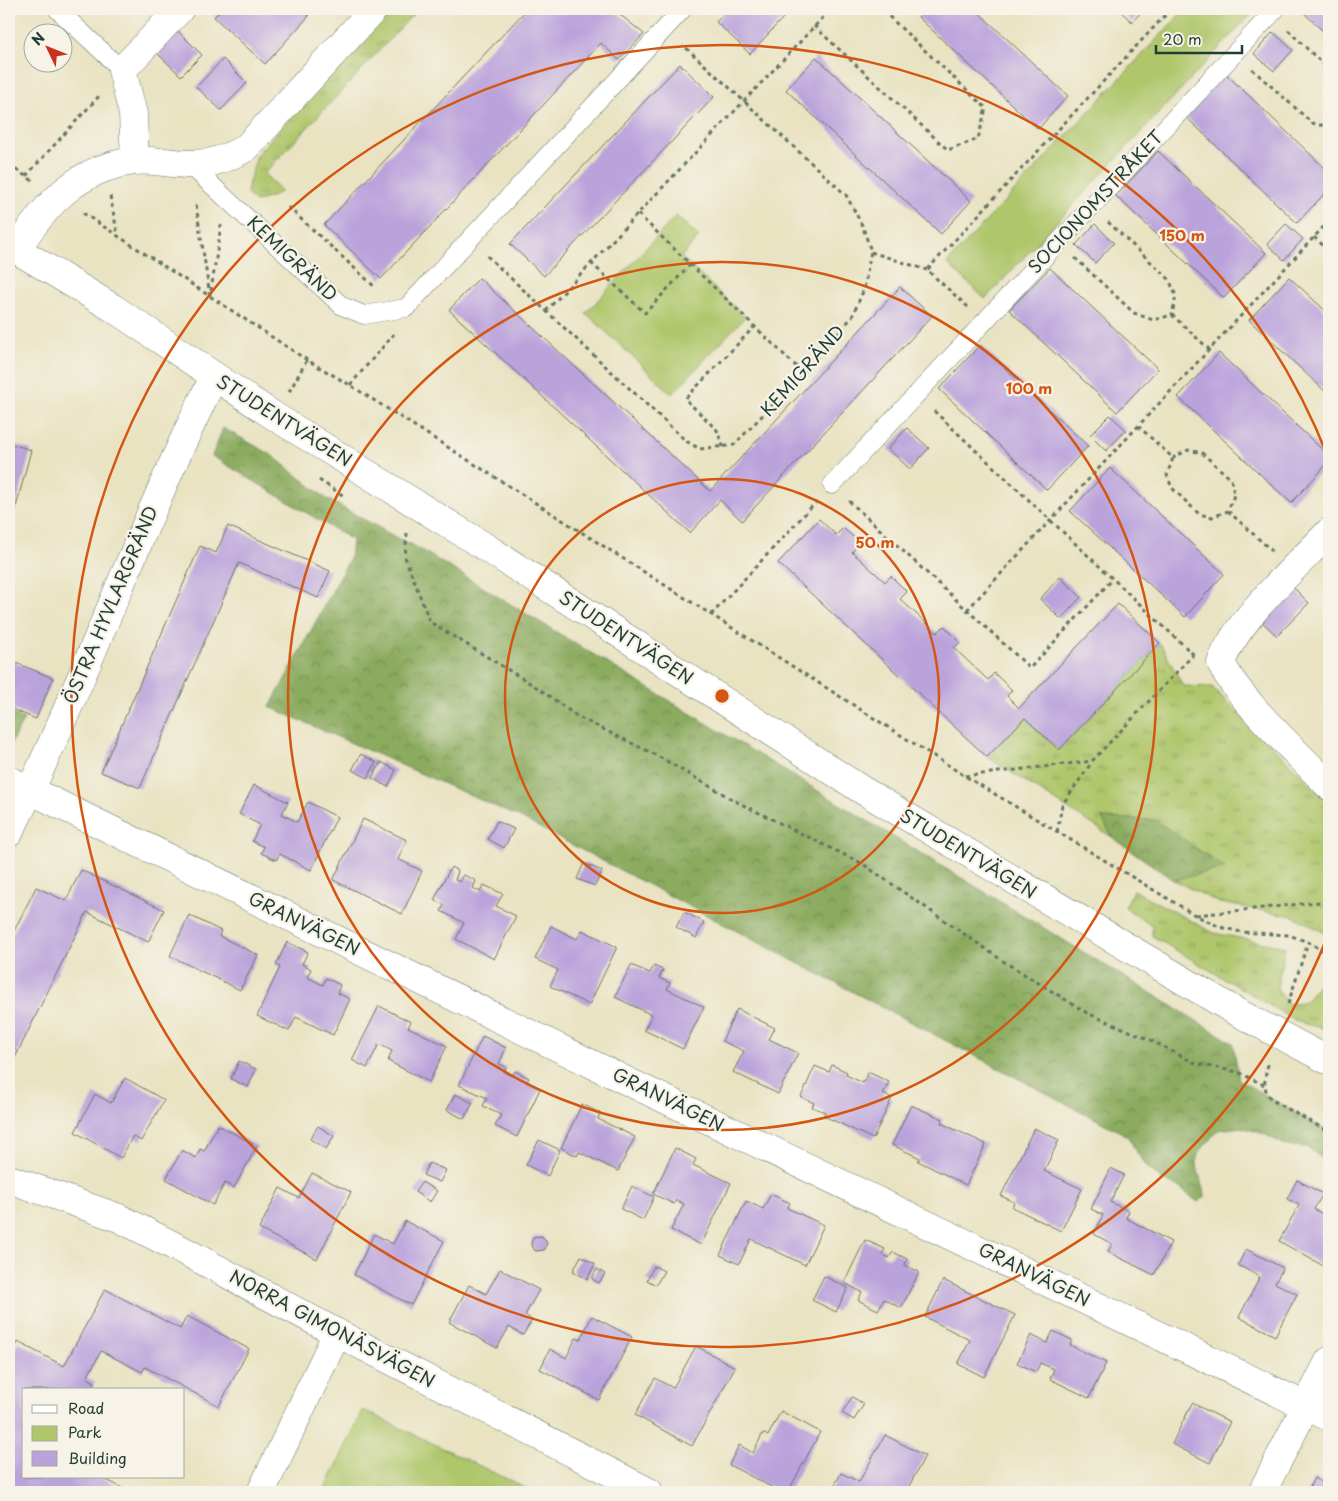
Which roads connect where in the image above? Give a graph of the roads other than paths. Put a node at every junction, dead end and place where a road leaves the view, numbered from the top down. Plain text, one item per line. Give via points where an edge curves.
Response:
1 (57, 9) edge
2 (180, 9) edge
3 (374, 9) edge
4 (684, 9) edge
5 (1274, 11) edge
6 (122, 70) junction
7 (135, 161) junction
8 (190, 164) junction
9 (13, 247) edge
10 (214, 377) junction
11 (832, 485) road end
12 (1329, 532) edge
13 (20, 786) edge
14 (1329, 786) edge
15 (9, 833) edge
16 (1329, 1061) edge
17 (9, 1179) edge
18 (337, 1333) junction
19 (1329, 1362) edge
20 (1318, 1411) edge
21 (260, 1492) edge
22 (649, 1492) edge
23 (1262, 1492) edge

1 - 6 lane
2 - 6 street
3 - 8 street via 247,147 228,158
4 - 8 lane, KEMIGRÄND via 406,308 364,315 342,306
5 - 11 lane, SOCIONOMSTRÅKET
6 - 7 street via 134,114
7 - 8 street
7 - 9 street via 104,169 57,196
9 - 10 street, STUDENTVÄGEN via 113,308
10 - 13 street, ÖSTRA HYVLARGRÄND via 170,466 51,747
10 - 16 street, STUDENTVÄGEN via 862,790 1235,1011
12 - 14 street via 1227,646 1220,663 1257,710
13 - 15 street, ÖSTRA HYVLARGRÄND
13 - 20 street, GRANVÄGEN via 604,1070
17 - 18 street, NORRA GIMONÄSVÄGEN via 119,1218
18 - 21 street
18 - 22 street, NORRA GIMONÄSVÄGEN
19 - 20 street
20 - 23 street

